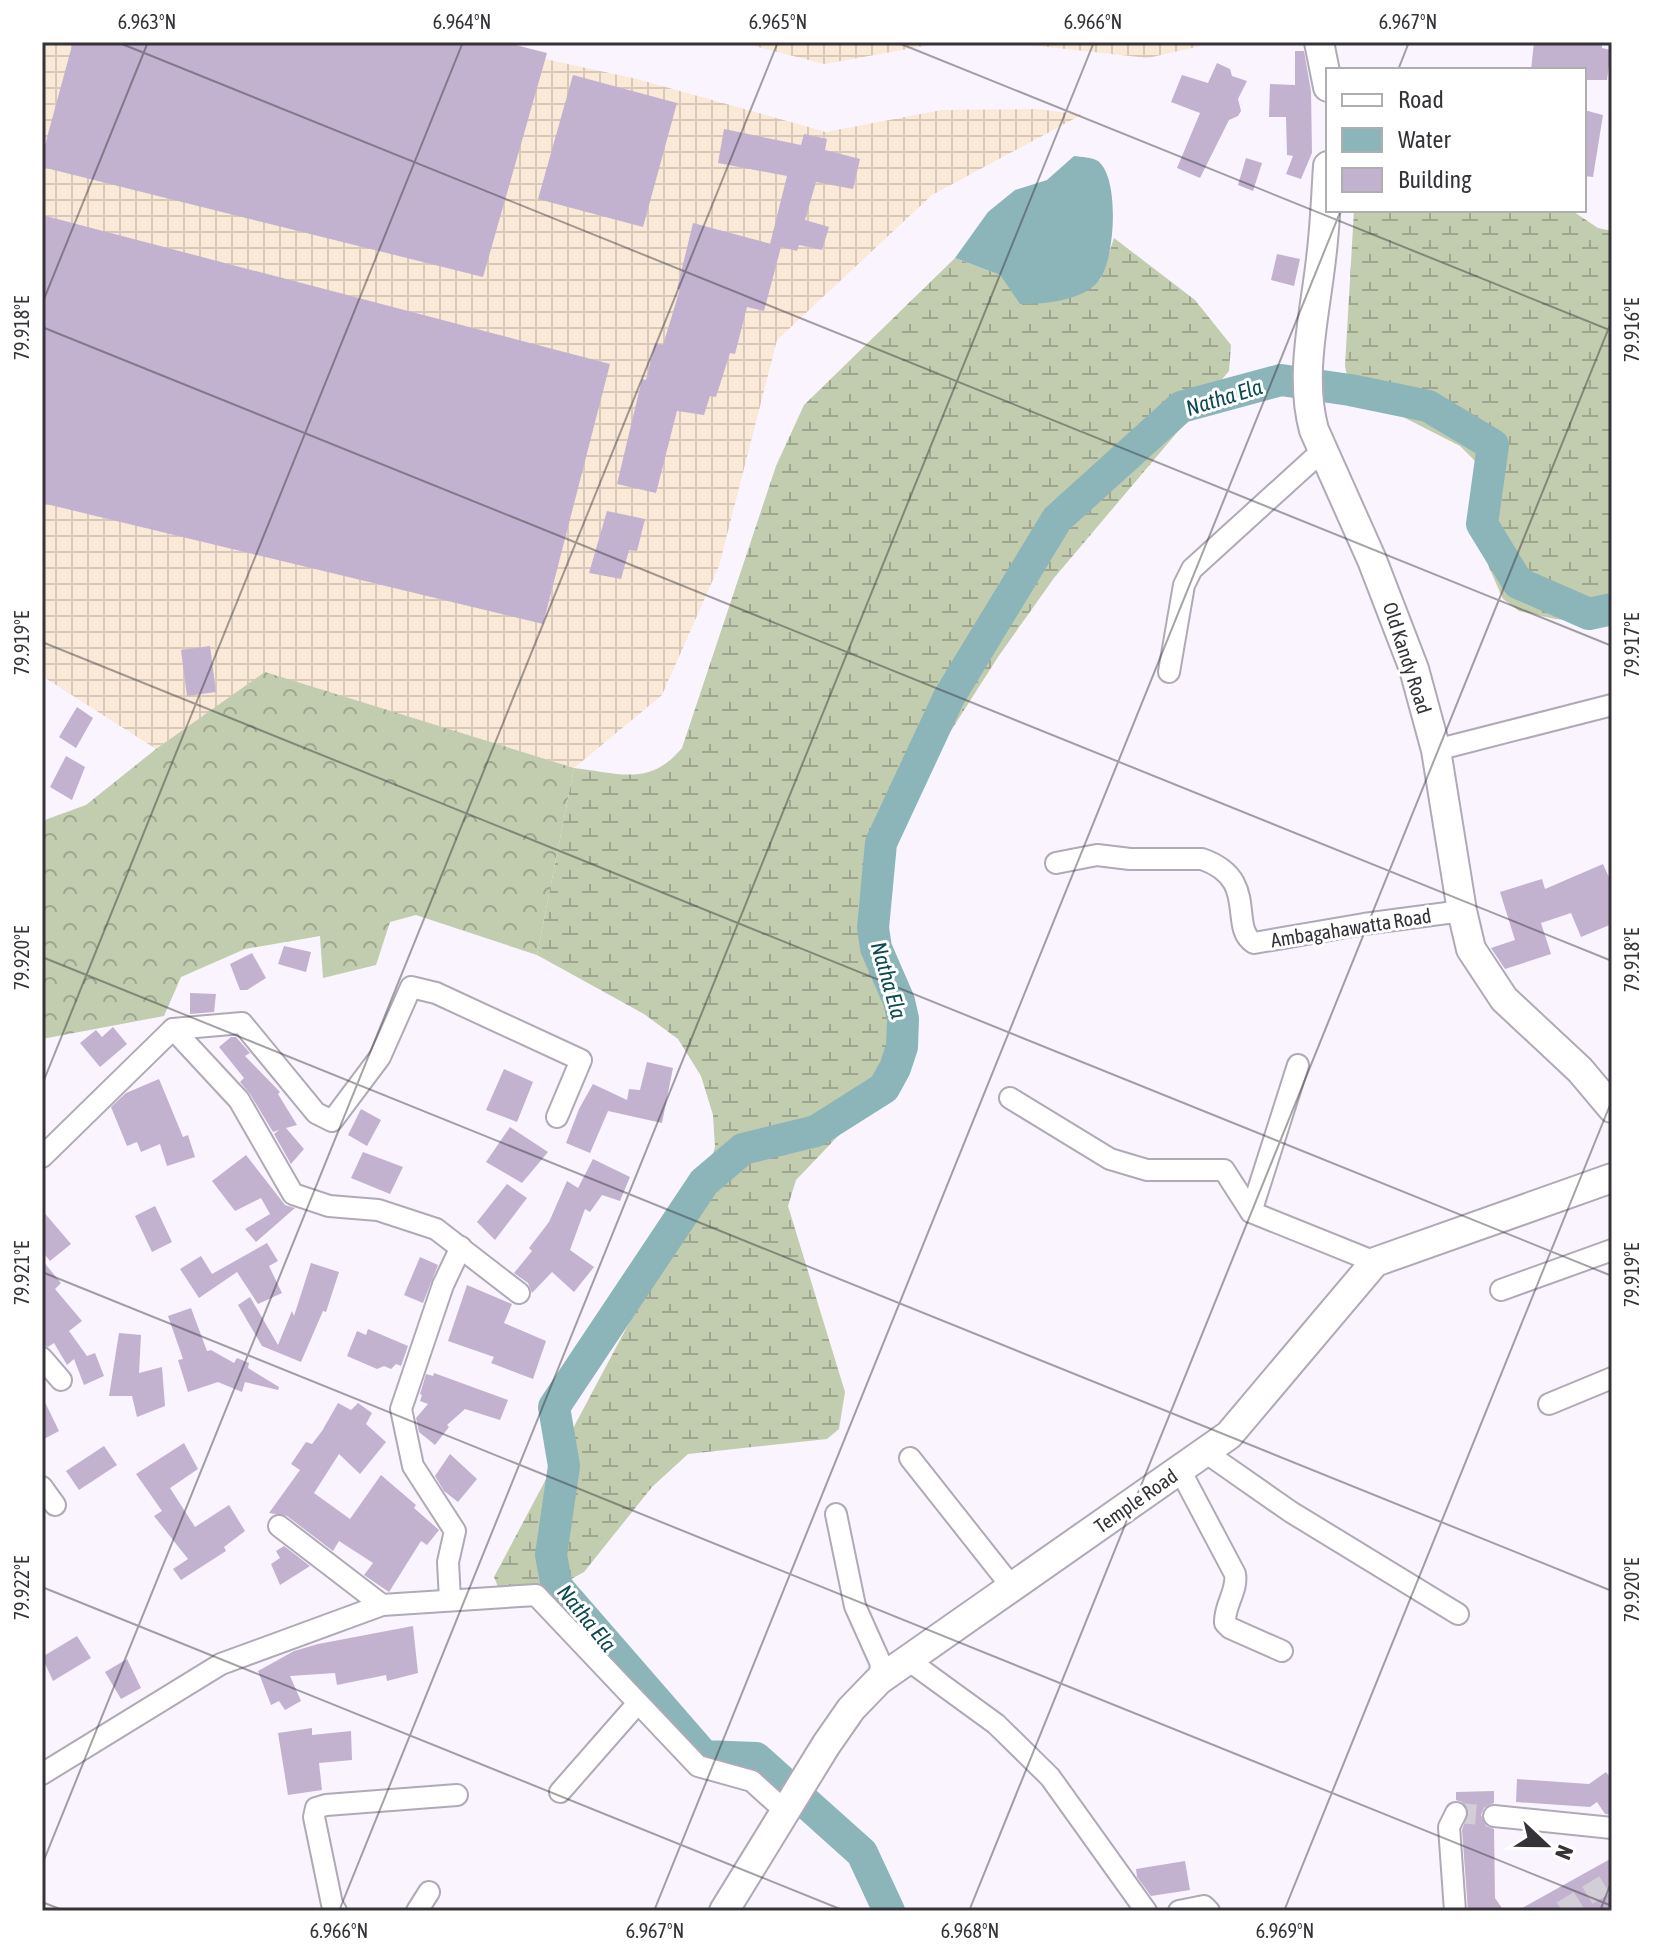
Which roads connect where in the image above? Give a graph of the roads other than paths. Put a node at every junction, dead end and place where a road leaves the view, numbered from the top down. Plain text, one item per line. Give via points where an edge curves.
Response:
1 (1319, 42) edge
2 (1326, 77) edge
3 (1326, 194) edge
4 (1323, 450) junction
5 (1169, 672) dead end
6 (1612, 705) edge
7 (1436, 750) junction
8 (1056, 863) dead end
9 (1462, 911) junction
10 (173, 1029) junction
11 (1298, 1065) dead end
12 (1010, 1098) dead end
13 (1612, 1108) edge
14 (557, 1117) dead end
15 (42, 1157) edge
16 (1612, 1178) edge
17 (1251, 1212) junction
18 (461, 1247) junction
19 (1612, 1250) edge
20 (1375, 1262) junction
21 (1501, 1290) dead end
22 (519, 1293) dead end
23 (42, 1358) edge
24 (1612, 1378) edge
25 (61, 1380) dead end
26 (1549, 1404) dead end
27 (1205, 1452) junction
28 (910, 1458) dead end
29 (1180, 1470) junction
30 (42, 1487) edge
31 (55, 1505) dead end
32 (836, 1514) dead end
33 (279, 1526) dead end
34 (1012, 1587) junction
35 (450, 1600) junction
36 (382, 1605) junction
37 (1458, 1614) dead end
38 (1282, 1651) dead end
39 (908, 1660) junction
40 (879, 1680) junction
41 (638, 1703) junction
42 (42, 1774) edge
43 (560, 1792) dead end
44 (457, 1795) dead end
45 (785, 1811) junction
46 (1456, 1813) dead end
47 (1494, 1816) tunnel mouth
48 (1612, 1828) edge
49 (429, 1892) dead end
50 (336, 1911) edge
51 (417, 1911) edge
52 (724, 1911) edge
53 (1146, 1911) edge
54 (1179, 1911) edge
55 (1209, 1911) edge
56 (1455, 1911) edge

1 - 2 street
3 - 4 street, Old Kandy Road via 1308,409
4 - 5 street via 1192,569 1184,585
4 - 7 street, Old Kandy Road via 1393,611
6 - 7 street
7 - 9 street, Old Kandy Road
8 - 9 street, Ambagahawatta Road via 1097,855 1209,861 1230,875 1246,938 1254,943
9 - 13 street, Old Kandy Road via 1471,949 1504,999
10 - 14 street via 242,1023 316,1113 332,1121 380,1057 411,987 436,993 581,1060
10 - 15 street
10 - 18 street via 239,1100 293,1194 329,1206 378,1210 436,1229
11 - 17 street
12 - 17 street via 1110,1159 1147,1170 1224,1170
16 - 20 street
17 - 20 street
18 - 22 street
18 - 35 street via 401,1409 413,1466 455,1531 448,1562
19 - 21 street
20 - 27 street, Temple Road via 1229,1435
23 - 25 street
24 - 26 street
27 - 29 street, Temple Road
27 - 37 street via 1291,1512
28 - 34 street
29 - 34 street, Temple Road
29 - 38 street via 1236,1579 1225,1623
30 - 31 street
32 - 40 street via 855,1606 881,1664
33 - 36 street
34 - 39 street, Temple Road
35 - 36 street
35 - 41 street via 536,1595
36 - 42 street via 221,1664
39 - 40 street, Temple Road
39 - 53 street via 996,1724 1050,1777
40 - 45 street, Temple Road via 851,1709
41 - 43 street
41 - 45 street via 698,1766 752,1781
44 - 50 street via 316,1808
45 - 52 street, Temple Road
46 - 56 street via 1449,1827
47 - 48 street
49 - 51 street
54 - 55 street via 1204,1906

